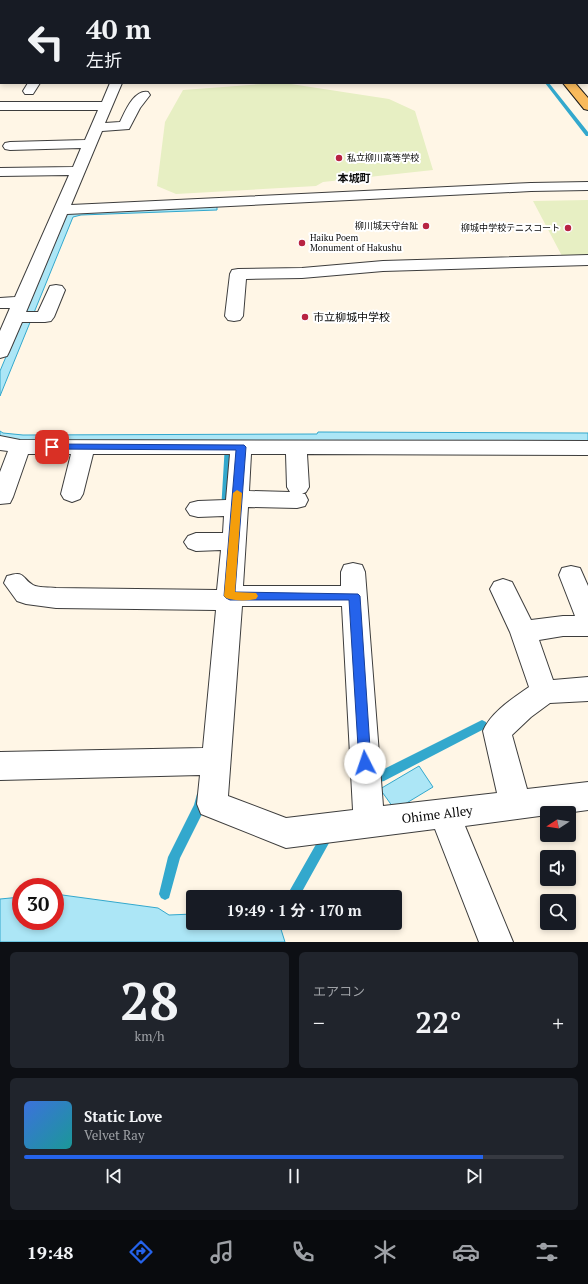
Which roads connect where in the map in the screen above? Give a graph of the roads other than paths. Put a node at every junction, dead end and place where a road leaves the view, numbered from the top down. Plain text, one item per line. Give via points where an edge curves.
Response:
1 (116, 84) edge
2 (570, 84) edge
3 (144, 95) dead end
4 (0, 106) edge
5 (106, 106) junction
6 (588, 106) edge
7 (97, 127) junction
8 (90, 144) junction
9 (10, 146) dead end
10 (79, 171) junction
11 (0, 172) edge
12 (588, 186) edge
13 (63, 210) junction
14 (588, 260) edge
15 (56, 290) dead end
16 (0, 302) edge
17 (24, 314) junction
18 (234, 316) dead end
19 (0, 352) edge
20 (10, 445) edge
21 (84, 447) junction
22 (233, 447) junction
23 (296, 447) junction
24 (588, 448) edge
25 (72, 494) dead end
26 (2, 497) dead end
27 (224, 507) junction
28 (234, 541) junction
29 (196, 542) dead end
30 (571, 575) dead end
31 (16, 583) dead end
32 (503, 589) dead end
33 (230, 598) junction
34 (588, 617) edge
35 (523, 632) junction
36 (588, 689) edge
37 (544, 692) junction
38 (207, 761) junction
39 (0, 766) edge
40 (588, 796) edge
41 (516, 804) junction
42 (444, 813) junction
43 (369, 822) junction
44 (496, 942) edge

1 - 5 street
2 - 6 main road
3 - 7 street via 124,126
4 - 5 street
5 - 7 street
7 - 8 street
8 - 9 street
8 - 10 street
10 - 11 street
10 - 13 street
12 - 13 street
13 - 17 street
14 - 18 street via 382,266 302,273 238,274
15 - 17 street via 45,318
16 - 17 street
17 - 19 street
20 - 21 street
20 - 26 street
21 - 22 street
21 - 25 street
22 - 23 street
22 - 27 street
23 - 24 street
23 - 27 street via 297,493
27 - 28 street
28 - 29 street
28 - 33 street
30 - 34 street
31 - 33 street via 26,594 56,598
32 - 35 street
33 - 38 street
33 - 43 street via 354,584
34 - 35 street via 563,626
35 - 37 street
36 - 37 street
37 - 41 street via 521,708 497,731
38 - 39 street
38 - 43 street, Ohime Alley via 212,804 286,833
40 - 41 street, Ohime Alley
41 - 42 street, Ohime Alley
42 - 43 street, Ohime Alley
42 - 44 street

